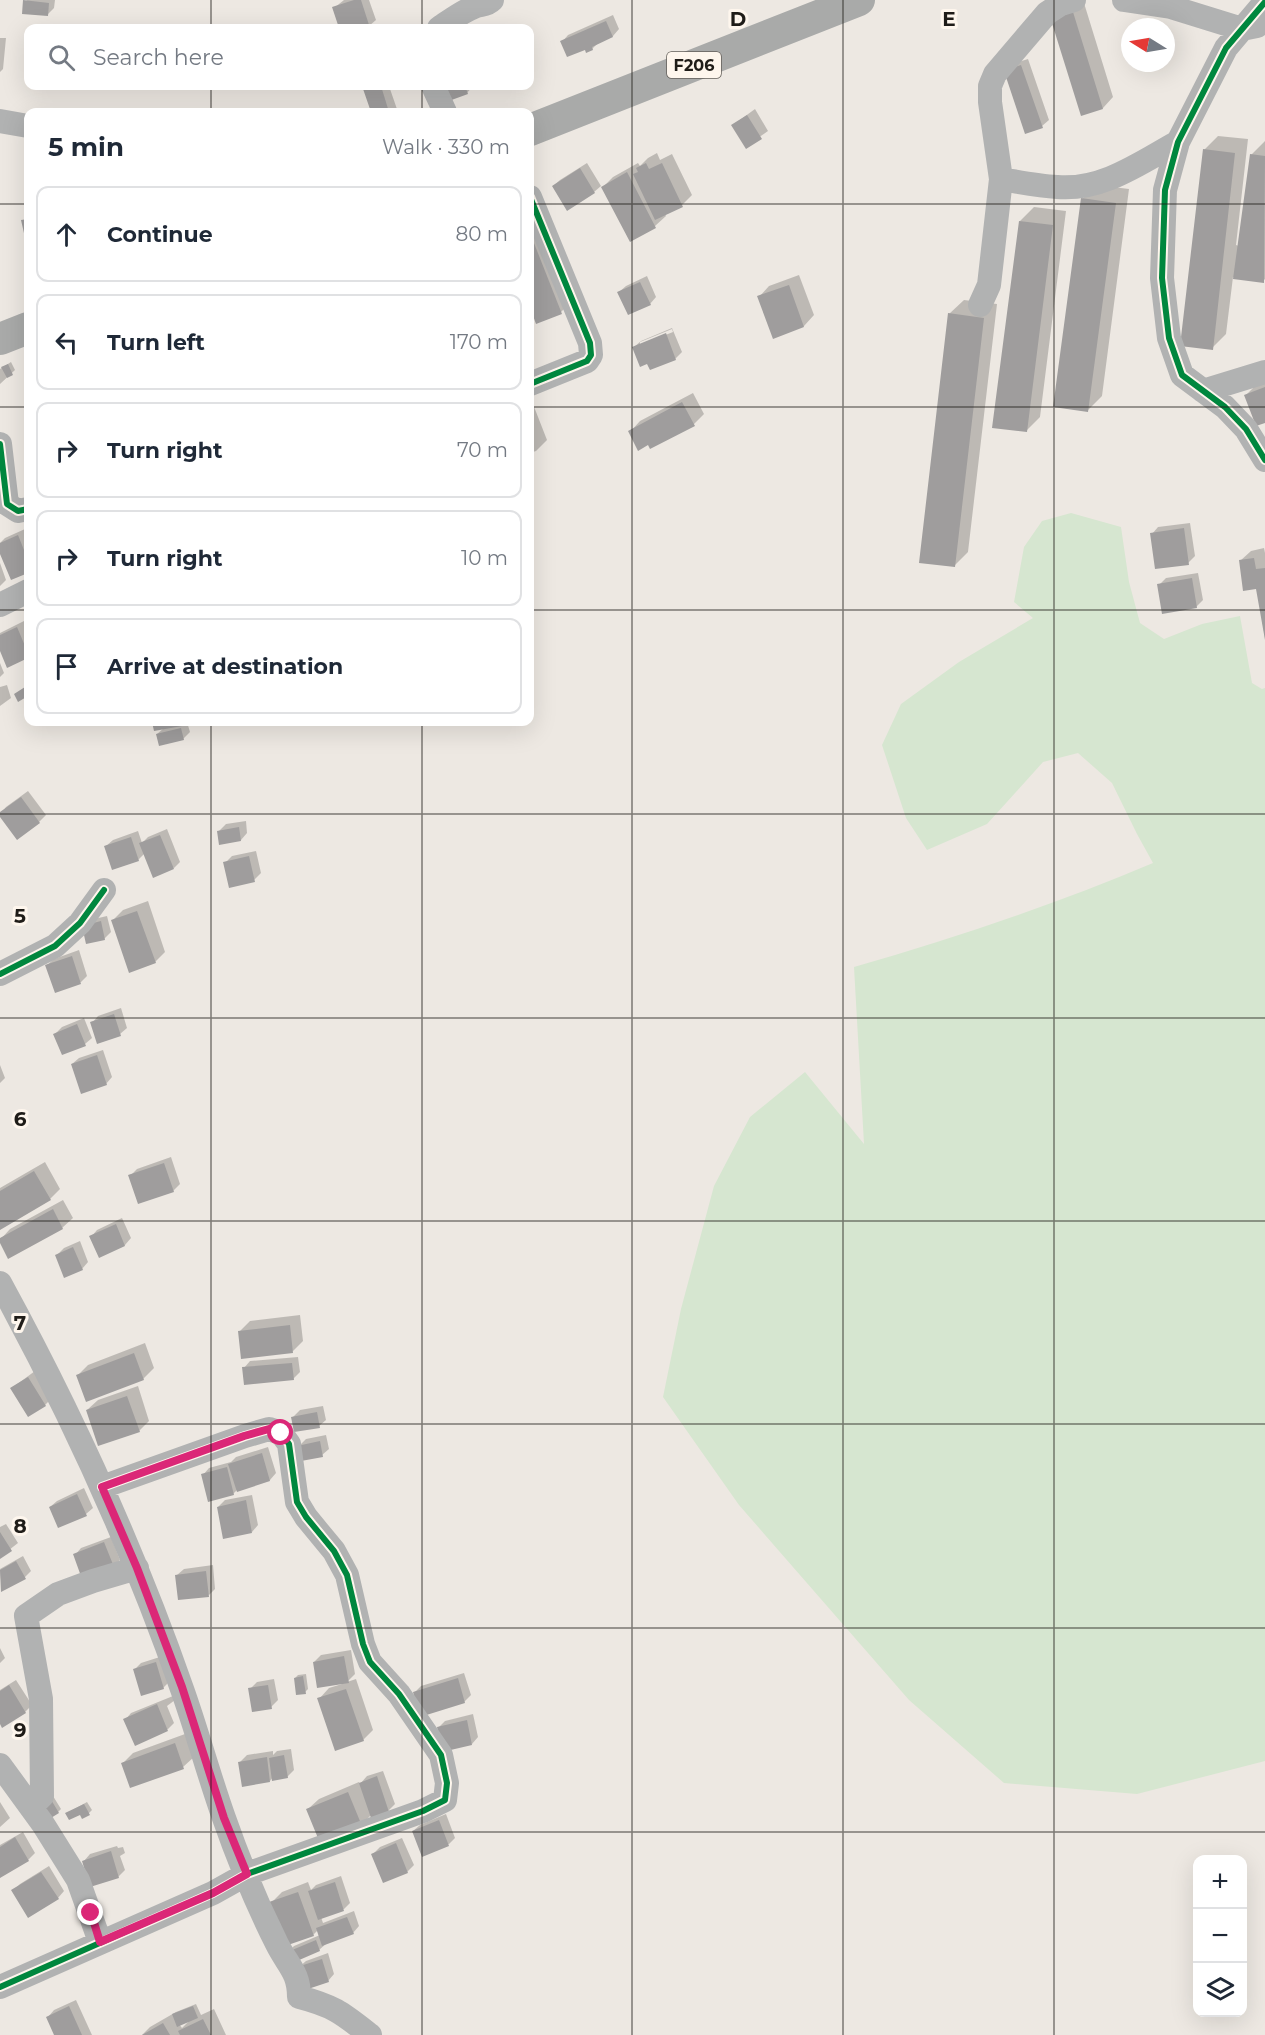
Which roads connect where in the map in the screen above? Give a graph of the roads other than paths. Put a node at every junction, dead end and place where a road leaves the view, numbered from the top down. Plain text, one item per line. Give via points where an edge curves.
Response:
1 (492, 0) edge
2 (859, 0) edge
3 (1074, 0) edge
4 (1124, 0) edge
5 (1265, 2) edge
6 (446, 24) edge
7 (1253, 27) edge
8 (435, 90) edge
9 (443, 108) edge
10 (0, 121) edge
11 (24, 125) edge
12 (534, 128) edge
13 (1178, 141) junction
14 (1001, 179) junction
15 (534, 207) edge
16 (980, 304) dead end
17 (24, 330) edge
18 (0, 339) edge
19 (1265, 372) edge
20 (534, 382) edge
21 (1203, 391) junction
22 (0, 444) edge
23 (1265, 460) edge
24 (24, 510) edge
25 (24, 593) edge
26 (0, 605) edge
27 (105, 890) dead end
28 (0, 974) edge
29 (0, 1283) edge
30 (102, 1487) junction
31 (137, 1568) junction
32 (0, 1765) edge
33 (31, 1807) junction
34 (247, 1874) junction
35 (100, 1942) junction
36 (0, 1987) edge
37 (370, 2035) edge

1 - 6 street
2 - 12 main road, F206
3 - 14 street via 1047,13 995,74 990,86
4 - 7 street
5 - 7 street
7 - 13 street via 1226,48
8 - 9 street
10 - 11 street
13 - 14 street via 1124,173 1098,183 1057,187
13 - 21 street via 1165,190 1162,278 1169,338 1182,375
14 - 16 street via 989,285
15 - 20 street via 590,343 591,355 587,361
17 - 18 main road
19 - 21 street
21 - 23 street via 1246,429
22 - 24 street via 7,504 18,511
25 - 26 street
27 - 28 street via 80,923 54,946
29 - 30 street via 51,1378
30 - 31 street
30 - 34 street via 244,1436 269,1429 281,1433 289,1444 297,1502 347,1575 370,1662 399,1694 441,1755 447,1784 445,1800
31 - 33 street via 58,1594 26,1616 41,1699 42,1796
31 - 34 street
32 - 33 street
33 - 35 street via 78,1880
34 - 35 street
34 - 37 street via 278,1945 299,1981 299,1997 340,2011
35 - 36 street

